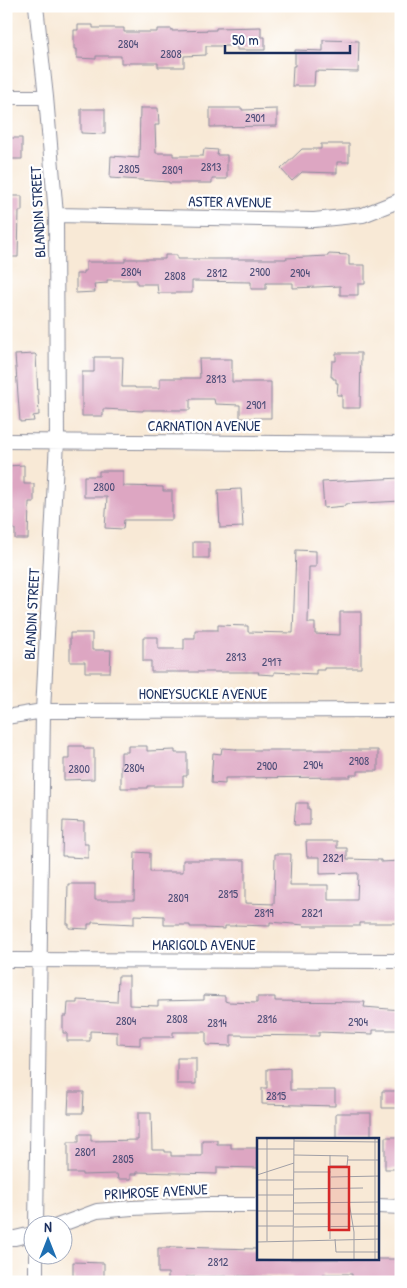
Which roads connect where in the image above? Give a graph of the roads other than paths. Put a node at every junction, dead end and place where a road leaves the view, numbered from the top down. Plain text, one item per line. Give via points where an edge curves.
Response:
1 (36, 6) edge
2 (46, 97) junction
3 (6, 98) edge
4 (401, 200) edge
5 (56, 215) junction
6 (6, 441) edge
7 (58, 441) junction
8 (401, 444) edge
9 (401, 710) edge
10 (43, 711) junction
11 (6, 717) edge
12 (6, 960) edge
13 (40, 960) junction
14 (401, 961) edge
15 (257, 1205) edge
16 (380, 1206) edge
17 (401, 1207) edge
18 (36, 1216) edge
19 (72, 1220) edge
20 (22, 1236) edge
21 (6, 1238) edge
22 (36, 1266) edge
23 (36, 1282) edge

1 - 2 street, BLANDIN STREET
2 - 3 street
2 - 5 street, BLANDIN STREET
4 - 5 street, ASTER AVENUE via 363,215 314,220
5 - 7 street, BLANDIN STREET
6 - 7 street, CARNATION AVENUE
7 - 8 street, CARNATION AVENUE
7 - 10 street, BLANDIN STREET
9 - 10 street, HONEYSUCKLE AVENUE
10 - 11 street, HONEYSUCKLE AVENUE
10 - 13 street, BLANDIN STREET
12 - 13 street, MARIGOLD AVENUE
13 - 14 street, MARIGOLD AVENUE
13 - 18 street, BLANDIN STREET
15 - 19 street, PRIMROSE AVENUE via 132,1208 97,1211
16 - 17 street
20 - 21 street
22 - 23 street

